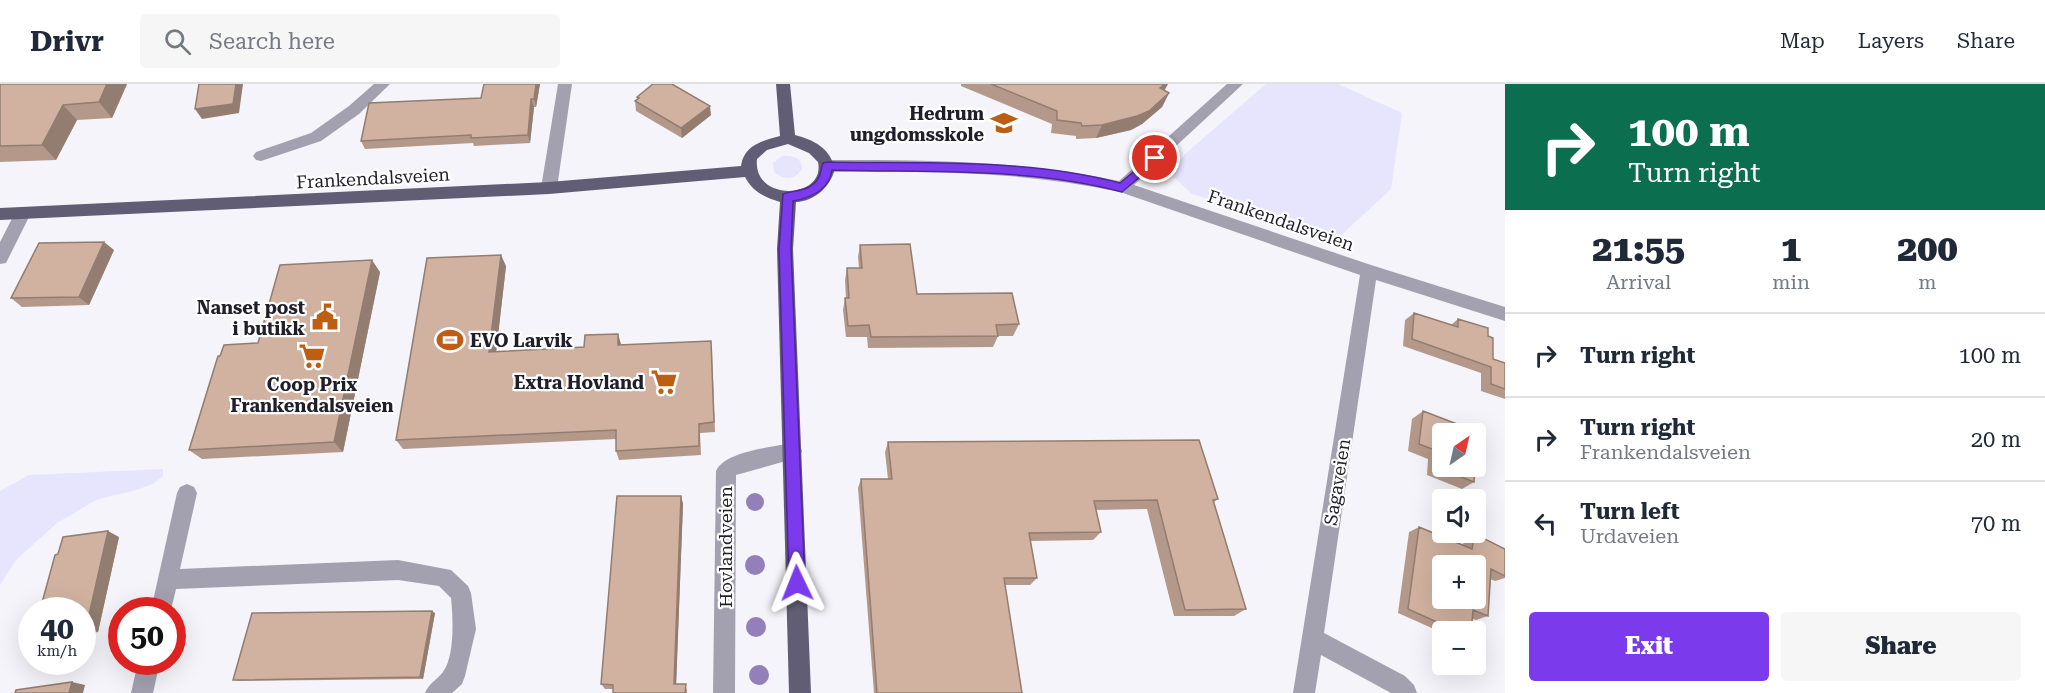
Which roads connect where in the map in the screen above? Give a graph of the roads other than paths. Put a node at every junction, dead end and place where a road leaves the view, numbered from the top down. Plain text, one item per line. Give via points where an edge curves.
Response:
1 (383, 84) edge
2 (565, 84) edge
3 (783, 84) edge
4 (1236, 84) edge
5 (788, 139) junction
6 (261, 156) dead end
7 (827, 166) junction
8 (748, 171) junction
9 (549, 188) junction
10 (1122, 188) junction
11 (788, 197) junction
12 (23, 213) junction
13 (0, 214) edge
14 (0, 257) edge
15 (1369, 271) junction
16 (1505, 314) edge
17 (793, 451) junction
18 (187, 493) dead end
19 (168, 579) junction
20 (163, 597) edge
21 (1313, 639) junction
22 (146, 675) edge
23 (142, 693) edge
24 (436, 693) edge
25 (724, 693) edge
26 (800, 693) edge
27 (1304, 693) edge
28 (1406, 693) edge

1 - 6 street via 316,137
2 - 9 street
3 - 5 main road
4 - 10 street
5 - 7 main road via 814,147
5 - 8 main road via 758,148 749,158
7 - 10 street, Frankendalsveien via 1036,171
7 - 11 main road via 825,178 817,188
8 - 9 main road, Frankendalsveien
8 - 11 main road via 761,189
9 - 12 main road, Frankendalsveien
10 - 15 street, Frankendalsveien
11 - 17 main road via 785,249
12 - 13 main road, Frankendalsveien
12 - 14 street
15 - 16 street, Frankendalsveien
15 - 21 street, Sagaveien
17 - 25 street, Hovlandveien via 733,465 726,471
17 - 26 main road
18 - 19 street
19 - 20 street
19 - 24 street via 398,570 444,577 461,593 465,629 454,676
21 - 27 street, Sagaveien
21 - 28 street via 1397,684
22 - 23 street

